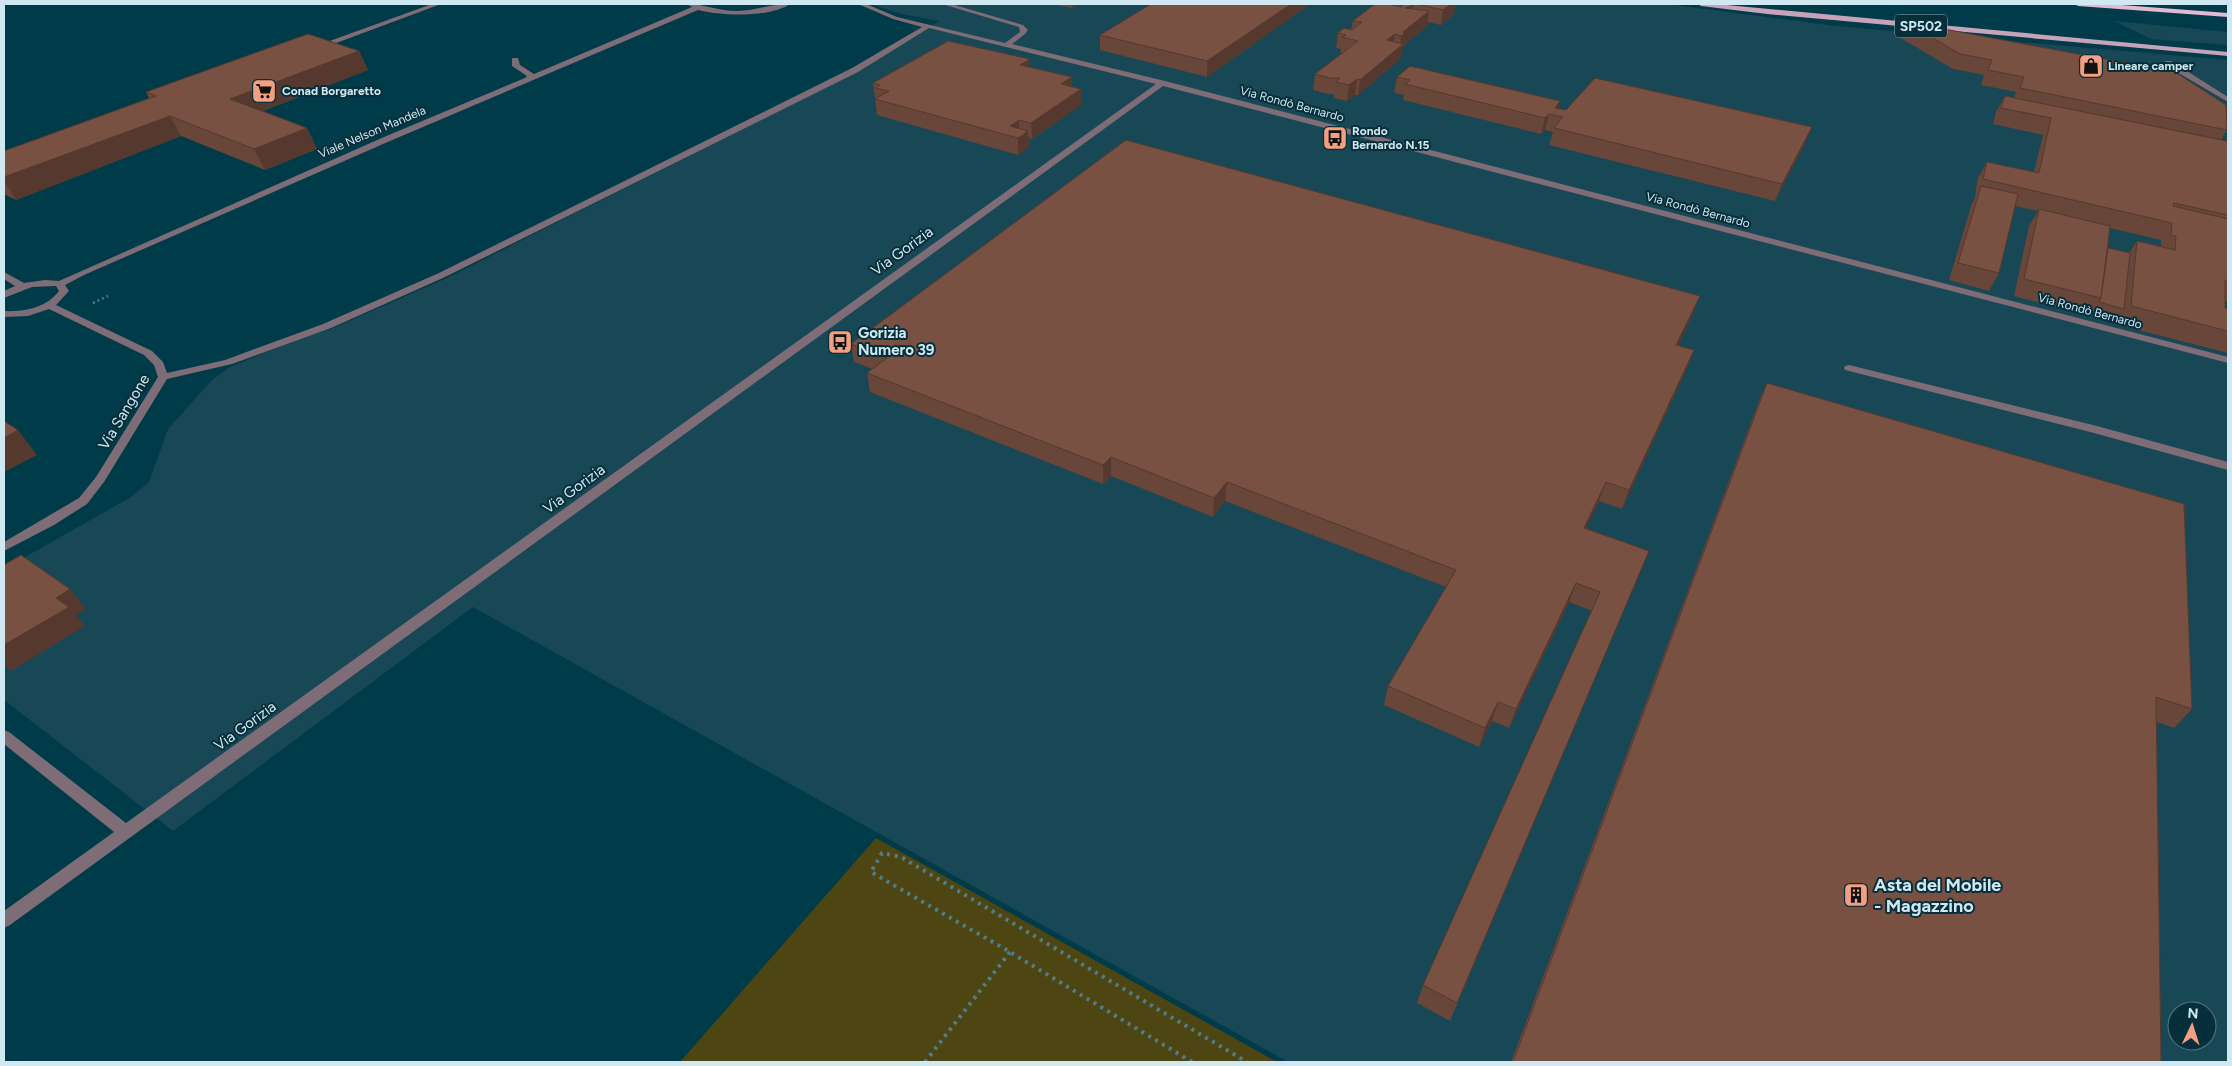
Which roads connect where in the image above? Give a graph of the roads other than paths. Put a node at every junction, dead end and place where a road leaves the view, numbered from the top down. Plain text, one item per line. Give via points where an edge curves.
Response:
1 (438, 4) edge
2 (787, 4) edge
3 (861, 4) edge
4 (945, 4) edge
5 (1701, 4) edge
6 (2078, 4) edge
7 (694, 6) edge
8 (2228, 15) edge
9 (930, 25) junction
10 (1008, 45) junction
11 (310, 49) edge
12 (2228, 54) edge
13 (515, 60) dead end
14 (2168, 63) dead end
15 (528, 79) junction
16 (1162, 83) junction
17 (2228, 100) edge
18 (4, 276) edge
19 (60, 284) junction
20 (23, 287) junction
21 (4, 295) edge
22 (48, 305) junction
23 (4, 314) edge
24 (2228, 360) edge
25 (1849, 368) dead end
26 (163, 377) junction
27 (2228, 466) edge
28 (4, 547) edge
29 (4, 736) edge
30 (126, 832) junction
31 (4, 920) edge

1 - 11 street
2 - 7 street via 738,12 712,11
3 - 9 street, Via Rondò Bernardo via 895,18
4 - 10 street via 1020,26 1024,33
5 - 12 main road, SP502
6 - 8 highway
7 - 15 street, Viale Nelson Mandela
9 - 10 street, Via Rondò Bernardo
9 - 26 street via 855,70 442,275 327,326 228,362
10 - 16 street, Via Rondò Bernardo
13 - 15 street via 516,66 531,75
14 - 17 street
15 - 19 street, Viale Nelson Mandela
16 - 24 street, Via Rondò Bernardo
16 - 30 street, Via Gorizia
18 - 20 street
19 - 20 street via 44,282
19 - 22 street via 64,291
20 - 21 street
22 - 23 street via 28,312
22 - 26 street, Via Sangone via 148,354 159,364
25 - 27 street
26 - 28 street, Via Sangone via 83,501
29 - 30 street
30 - 31 street, Via Gorizia

